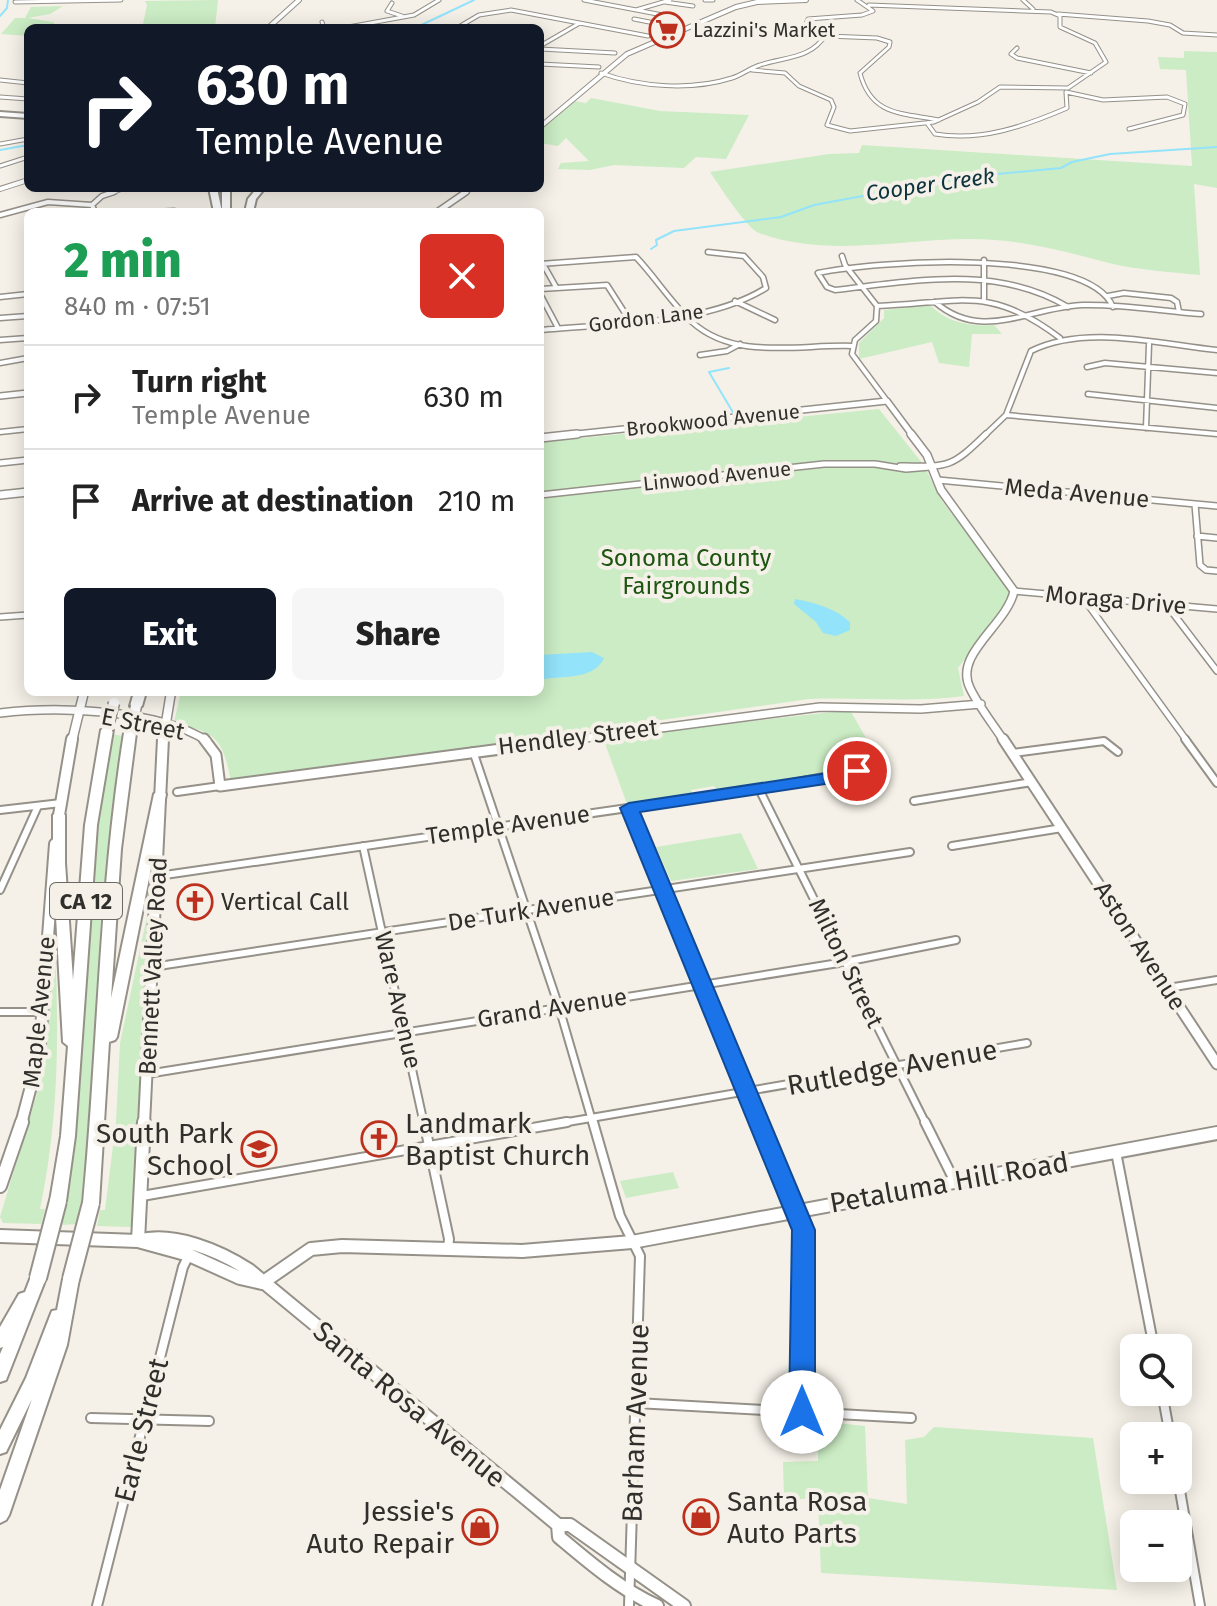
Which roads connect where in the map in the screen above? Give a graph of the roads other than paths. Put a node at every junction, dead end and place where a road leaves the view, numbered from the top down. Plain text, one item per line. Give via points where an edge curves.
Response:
1 (104, 0) edge
2 (121, 0) edge
3 (299, 0) edge
4 (439, 0) edge
5 (584, 0) edge
6 (656, 0) edge
7 (705, 0) edge
8 (713, 0) edge
9 (806, 0) edge
10 (857, 0) edge
11 (1023, 0) edge
12 (33, 1) edge
13 (667, 1) edge
14 (15, 2) edge
15 (392, 3) dead end
16 (869, 5) junction
17 (693, 6) dead end
18 (1033, 9) junction
19 (633, 11) junction
20 (1058, 14) junction
21 (405, 17) junction
22 (673, 17) dead end
23 (634, 19) dead end
24 (272, 24) edge
25 (366, 24) edge
26 (464, 24) edge
27 (578, 24) junction
28 (685, 29) junction
29 (1217, 35) edge
30 (648, 36) dead end
31 (827, 36) junction
32 (544, 45) edge
33 (544, 48) edge
34 (1017, 48) dead end
35 (615, 53) dead end
36 (544, 64) edge
37 (600, 70) junction
38 (752, 70) junction
39 (1091, 73) junction
40 (0, 80) edge
41 (24, 83) edge
42 (1067, 90) junction
43 (0, 97) edge
44 (24, 99) edge
45 (0, 114) edge
46 (24, 116) edge
47 (939, 120) junction
48 (544, 123) edge
49 (927, 123) junction
50 (1129, 129) dead end
51 (24, 140) edge
52 (0, 144) edge
53 (24, 158) edge
54 (0, 166) edge
55 (24, 181) edge
56 (0, 189) edge
57 (114, 192) edge
58 (463, 192) edge
59 (92, 205) junction
60 (24, 208) edge
61 (26, 208) edge
62 (93, 208) edge
63 (442, 208) edge
64 (0, 215) edge
65 (708, 252) dead end
66 (842, 256) dead end
67 (984, 260) junction
68 (544, 264) edge
69 (544, 267) edge
70 (848, 269) junction
71 (985, 278) junction
72 (556, 287) junction
73 (863, 287) junction
74 (544, 290) edge
75 (24, 294) edge
76 (1108, 296) junction
77 (0, 297) edge
78 (544, 299) edge
79 (984, 299) junction
80 (735, 301) junction
81 (935, 302) junction
82 (877, 306) junction
83 (1068, 307) junction
84 (1113, 307) junction
85 (1179, 312) junction
86 (1030, 314) junction
87 (1201, 314) dead end
88 (24, 316) edge
89 (688, 316) junction
90 (0, 318) edge
91 (775, 320) dead end
92 (630, 321) junction
93 (558, 328) junction
94 (544, 330) edge
95 (24, 338) edge
96 (1060, 338) junction
97 (0, 340) edge
98 (740, 344) junction
99 (1149, 344) junction
100 (852, 346) junction
101 (1217, 350) edge
102 (700, 355) dead end
103 (24, 359) edge
104 (0, 363) edge
105 (1087, 367) dead end
106 (1147, 367) junction
107 (1217, 373) edge
108 (24, 393) edge
109 (1088, 394) dead end
110 (0, 396) edge
111 (887, 401) junction
112 (1145, 401) junction
113 (1217, 408) edge
114 (1006, 415) junction
115 (1146, 428) junction
116 (24, 429) edge
117 (0, 432) edge
118 (1217, 434) edge
119 (544, 438) edge
120 (24, 460) edge
121 (0, 463) edge
122 (930, 467) junction
123 (938, 480) junction
124 (24, 492) edge
125 (0, 495) edge
126 (544, 495) edge
127 (1195, 504) junction
128 (1217, 506) edge
129 (1197, 536) junction
130 (1217, 538) edge
131 (1217, 571) edge
132 (1014, 591) junction
133 (1081, 595) junction
134 (1166, 604) junction
135 (1217, 609) edge
136 (24, 615) edge
137 (0, 617) edge
138 (1217, 671) edge
139 (83, 696) edge
140 (139, 696) edge
141 (170, 696) edge
142 (115, 698) edge
143 (981, 704) junction
144 (78, 711) junction
145 (0, 713) edge
146 (164, 724) junction
147 (473, 751) junction
148 (1118, 752) dead end
149 (1013, 753) junction
150 (857, 771) dead end
151 (1032, 782) junction
152 (1217, 783) edge
153 (220, 786) junction
154 (759, 789) junction
155 (177, 792) dead end
156 (160, 794) junction
157 (914, 801) dead end
158 (38, 806) junction
159 (629, 808) junction
160 (60, 809) junction
161 (0, 810) edge
162 (497, 827) junction
163 (1062, 828) junction
164 (363, 846) junction
165 (952, 846) dead end
166 (910, 852) dead end
167 (799, 869) junction
168 (158, 876) junction
169 (662, 889) junction
170 (0, 890) edge
171 (527, 910) junction
172 (382, 932) junction
173 (956, 940) dead end
174 (845, 962) junction
175 (152, 967) junction
176 (1217, 980) edge
177 (702, 985) junction
178 (1168, 988) junction
179 (559, 1007) junction
180 (0, 1012) edge
181 (42, 1012) junction
182 (404, 1030) junction
183 (1027, 1043) dead end
184 (103, 1063) junction
185 (1217, 1064) edge
186 (897, 1067) junction
187 (73, 1073) junction
188 (147, 1074) junction
189 (745, 1092) junction
190 (590, 1120) junction
191 (1217, 1133) edge
192 (430, 1146) junction
193 (1116, 1152) junction
194 (954, 1180) junction
195 (0, 1186) edge
196 (142, 1196) junction
197 (793, 1211) junction
198 (0, 1236) edge
199 (138, 1241) junction
200 (632, 1242) junction
201 (448, 1249) junction
202 (189, 1255) junction
203 (38, 1278) junction
204 (71, 1279) junction
205 (262, 1283) junction
206 (1151, 1334) edge
207 (0, 1341) edge
208 (0, 1375) edge
209 (636, 1403) junction
210 (802, 1412) junction
211 (91, 1418) dead end
212 (911, 1418) dead end
213 (144, 1419) junction
214 (209, 1421) dead end
215 (0, 1447) edge
216 (1181, 1494) edge
217 (0, 1515) edge
218 (558, 1525) junction
219 (630, 1571) junction
220 (629, 1599) edge
221 (97, 1606) edge
222 (657, 1606) edge
223 (684, 1606) edge
224 (1200, 1606) edge

1 - 2 street
1 - 12 street
3 - 24 street
4 - 21 street
5 - 19 street
6 - 13 street
7 - 8 street
9 - 28 street via 746,4
10 - 16 street
11 - 18 street
12 - 14 street
13 - 17 street
13 - 19 street
15 - 21 street via 387,11
16 - 18 street
16 - 31 street via 873,11 868,14 805,21
18 - 20 street
19 - 22 street
20 - 29 street via 1148,21 1183,33
20 - 39 street via 1058,26 1082,34 1105,55 1106,62
21 - 25 street
23 - 28 street
26 - 27 street via 479,15 511,10
27 - 30 street
27 - 32 street
28 - 37 street
31 - 38 street via 797,56
31 - 47 street via 890,42 860,73 867,94 885,111
33 - 35 street
34 - 39 street via 1011,54 1017,58
36 - 37 street
37 - 38 street via 622,81 698,84
37 - 48 street
38 - 49 street via 785,73 799,86 834,102 827,122 835,129
39 - 42 street
40 - 41 street
42 - 47 street via 1000,87
42 - 49 street via 1067,108 1018,127 969,137 935,134
42 - 50 street via 1100,100 1161,98 1185,104 1183,115
43 - 44 street
45 - 46 main road
47 - 49 street
51 - 52 street
53 - 54 street
55 - 56 street
57 - 59 street
58 - 63 street
59 - 61 street via 48,202
59 - 62 street
60 - 64 street
65 - 80 street, Gordon Lane via 744,256 767,282 762,292
66 - 70 street
67 - 70 street
67 - 71 street
67 - 76 street via 1057,274
68 - 89 street via 636,257
69 - 72 street
70 - 73 street
70 - 73 street via 818,274 832,290
71 - 73 street
71 - 79 street
71 - 83 street via 1031,287
72 - 74 street
72 - 92 street via 604,284
73 - 82 street
75 - 77 street
76 - 84 street
76 - 85 street via 1171,298
78 - 93 street
79 - 81 street
79 - 86 street
80 - 89 street, Gordon Lane
80 - 91 street
81 - 82 street
81 - 86 street via 944,312 970,322 996,323
82 - 100 street via 876,321
83 - 84 street
83 - 86 street
84 - 85 street
85 - 87 street
86 - 96 street
88 - 90 street
89 - 92 street, Gordon Lane
89 - 98 street via 711,335
92 - 93 street, Gordon Lane
93 - 94 street, Gordon Lane
95 - 97 street
96 - 99 street
96 - 114 street, Linwood Avenue via 1031,351
98 - 100 street
98 - 102 street
99 - 101 street
99 - 106 street
100 - 111 street via 852,354
103 - 104 street
105 - 106 street
106 - 107 street
106 - 112 street
108 - 110 street
109 - 112 street
111 - 119 street, Brookwood Avenue
111 - 122 street via 927,455
112 - 113 street
112 - 115 street
114 - 115 street
114 - 122 street, Linwood Avenue via 957,462
115 - 118 street
116 - 117 street
120 - 121 street
122 - 123 street
122 - 126 street, Linwood Avenue via 824,464
123 - 127 street, Meda Avenue
123 - 132 street
124 - 125 street
127 - 128 street, Meda Avenue
127 - 129 street
129 - 130 street
129 - 131 street via 1200,565
132 - 133 street, Moraga Drive
132 - 143 street, Aston Avenue via 1012,609 965,666 965,678
133 - 134 street, Moraga Drive
133 - 152 street
134 - 135 street, Moraga Drive
134 - 138 street
136 - 137 street
139 - 144 main road, Maple Avenue
140 - 184 highway, CA 12, bridge via 116,828
141 - 146 main road, Bennett Valley Road
142 - 187 highway, CA 12, bridge via 91,825
143 - 147 street, Hendley Street via 820,707
143 - 149 street, Aston Avenue
144 - 145 street, E Street
144 - 146 street, E Street
144 - 160 main road, Maple Avenue
146 - 153 street, E Street via 207,741 216,755
146 - 156 main road, Bennett Valley Road
147 - 153 street, Hendley Street
147 - 162 street, Barham Avenue
148 - 149 street via 1104,741
149 - 151 street, Aston Avenue
150 - 154 street, Temple Avenue
151 - 157 street
151 - 163 street, Aston Avenue
153 - 155 street, Hendley Street
154 - 159 street, Temple Avenue
154 - 167 street, Milton Street
156 - 168 main road, Bennett Valley Road
156 - 184 highway
158 - 160 street
158 - 161 street
158 - 170 street
159 - 162 street, Temple Avenue
159 - 169 street
160 - 181 main road, Maple Avenue
160 - 187 highway
162 - 164 street, Temple Avenue
162 - 171 street, Barham Avenue
163 - 165 street
163 - 178 street, Aston Avenue
164 - 168 street, Temple Avenue
164 - 172 street, Ware Avenue
166 - 167 street, De Turk Avenue
167 - 169 street, De Turk Avenue
167 - 174 street, Milton Street
168 - 175 main road, Bennett Valley Road
169 - 171 street, De Turk Avenue
169 - 177 street
171 - 172 street, De Turk Avenue
171 - 179 street, Barham Avenue
172 - 175 street, De Turk Avenue
172 - 182 street, Ware Avenue
173 - 174 street, Grand Avenue
174 - 177 street, Grand Avenue
174 - 186 street, Milton Street
175 - 188 main road, Bennett Valley Road
176 - 178 street
177 - 179 street, Grand Avenue
177 - 189 street
178 - 185 street, Aston Avenue
179 - 182 street, Grand Avenue
179 - 190 street, Barham Avenue
180 - 181 street
181 - 195 main road, Maple Avenue via 31,1096
182 - 188 street, Grand Avenue
182 - 192 street, Ware Avenue
183 - 186 street, Rutledge Avenue
184 - 204 highway, CA 12, bridge via 91,1203
186 - 189 street, Rutledge Avenue
186 - 194 street, Milton Street
187 - 203 highway, CA 12, bridge via 58,1201
188 - 196 main road, Bennett Valley Road
189 - 190 street, Rutledge Avenue
189 - 197 street
190 - 192 street, Rutledge Avenue
190 - 200 street, Barham Avenue
191 - 193 main road, Petaluma Hill Road
192 - 196 street, Rutledge Avenue
192 - 201 street, Ware Avenue
193 - 194 main road, Petaluma Hill Road
193 - 206 street
194 - 197 main road, Petaluma Hill Road
196 - 199 main road, Bennett Valley Road
197 - 200 main road, Petaluma Hill Road
197 - 210 street via 803,1230
198 - 199 main road, Santa Rosa Avenue
199 - 202 main road, Santa Rosa Avenue
199 - 205 main road, Santa Rosa Avenue via 152,1237 213,1250
200 - 201 main road, Petaluma Hill Road via 522,1251
200 - 209 street, Barham Avenue via 640,1256
201 - 205 main road, Petaluma Hill Road via 311,1249
202 - 205 main road, Santa Rosa Avenue
202 - 213 street, Earle Street
203 - 207 highway
203 - 208 highway, CA 12
204 - 215 highway, CA 12 via 34,1378
204 - 217 highway via 59,1345
205 - 218 main road, Santa Rosa Avenue
209 - 210 street
209 - 219 street, Barham Avenue
210 - 212 street
211 - 213 street
213 - 214 street
213 - 221 street, Earle Street
216 - 224 street
218 - 219 main road, Santa Rosa Avenue via 570,1525
218 - 220 main road, Santa Rosa Avenue via 559,1537
219 - 220 street, Barham Avenue
219 - 223 main road, Santa Rosa Avenue
220 - 222 main road, Santa Rosa Avenue

